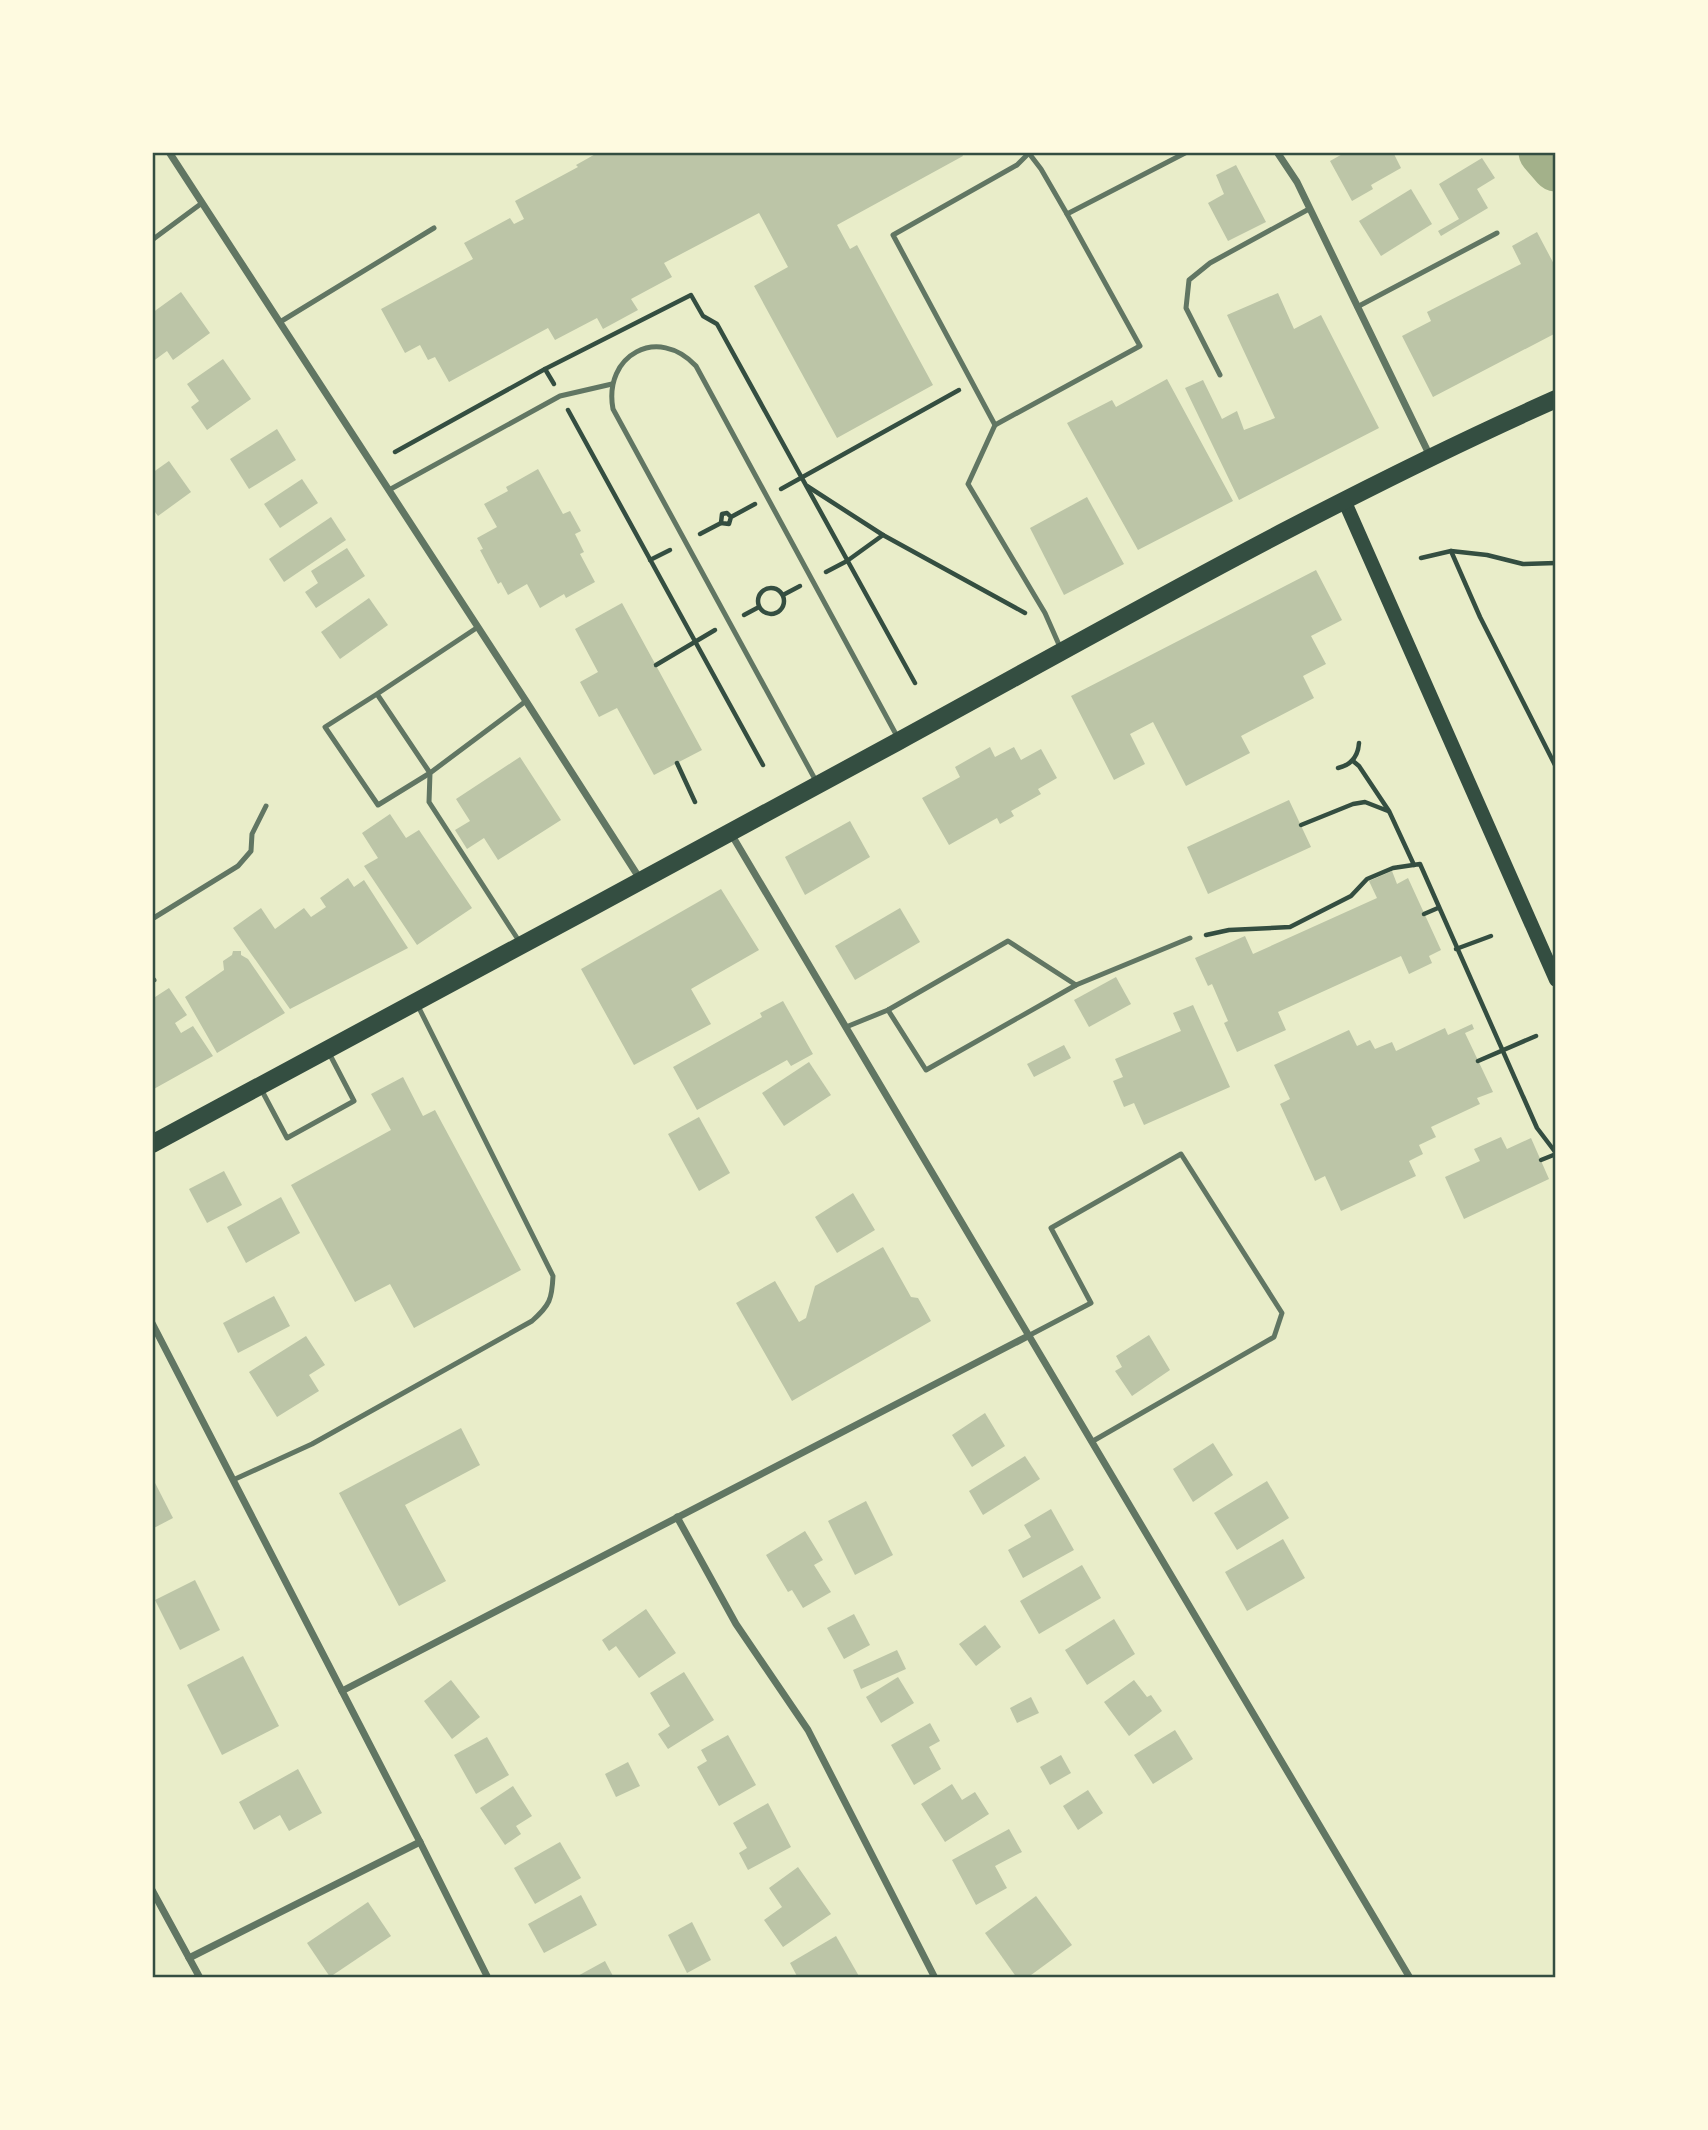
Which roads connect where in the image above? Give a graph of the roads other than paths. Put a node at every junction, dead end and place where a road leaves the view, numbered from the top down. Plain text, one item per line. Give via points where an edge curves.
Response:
1 (169, 152) edge
2 (1186, 152) edge
3 (1278, 152) edge
4 (1029, 153) edge
5 (202, 203) junction
6 (1309, 209) junction
7 (1067, 214) junction
8 (434, 228) dead end
9 (1497, 233) dead end
10 (152, 240) edge
11 (1357, 307) junction
12 (280, 322) junction
13 (1220, 375) dead end
14 (612, 384) junction
15 (1556, 399) edge
16 (995, 425) junction
17 (1430, 457) junction
18 (389, 490) junction
19 (1344, 500) junction
20 (478, 627) junction
21 (1062, 650) junction
22 (377, 694) junction
23 (526, 701) junction
24 (899, 741) junction
25 (430, 773) junction
26 (818, 784) junction
27 (265, 807) dead end
28 (730, 832) junction
29 (640, 880) junction
30 (152, 919) edge
31 (1190, 938) road end
32 (521, 944) junction
33 (1556, 980) edge
34 (1076, 985) junction
35 (416, 1001) junction
36 (888, 1010) junction
37 (846, 1027) junction
38 (327, 1050) junction
39 (259, 1087) junction
40 (152, 1144) edge
41 (152, 1322) edge
42 (1028, 1336) junction
43 (1093, 1441) junction
44 (233, 1480) junction
45 (677, 1517) junction
46 (342, 1691) junction
47 (420, 1842) junction
48 (152, 1890) edge
49 (189, 1958) junction
50 (200, 1978) edge
51 (488, 1978) edge
52 (935, 1978) edge
53 (1410, 1978) edge

1 - 5 street
2 - 7 lane
3 - 6 street
4 - 7 lane
4 - 16 lane via 1017,165 893,235
5 - 10 lane
5 - 12 street
6 - 11 street
6 - 13 lane via 1210,263 1189,280 1186,308
7 - 16 lane via 1140,346
8 - 12 lane
9 - 11 lane
11 - 17 street
12 - 18 street
14 - 18 lane via 560,396
14 - 24 lane via 624,361 655,346 678,351 696,366
14 - 26 lane via 619,420
15 - 17 main road
16 - 21 lane via 968,484
17 - 19 main road
18 - 20 street
19 - 21 main road
19 - 33 main road
20 - 22 lane
20 - 23 street
21 - 24 main road
22 - 25 lane
22 - 25 lane via 325,727 378,805
23 - 25 lane
23 - 29 street
24 - 26 main road
25 - 32 lane via 429,802
26 - 28 main road
27 - 30 lane via 252,834 251,851 238,866
28 - 29 main road
28 - 37 street
29 - 32 main road
31 - 34 lane
32 - 35 main road
34 - 36 lane via 1008,941
34 - 36 lane via 926,1070
35 - 38 main road
35 - 44 lane via 553,1276 547,1308 532,1321 312,1444
36 - 37 lane
37 - 42 street
38 - 39 main road
38 - 39 lane via 354,1101 287,1138
39 - 40 main road
41 - 44 street
42 - 43 street
42 - 43 lane via 1091,1303 1051,1228 1181,1154 1282,1313 1274,1338
42 - 45 street
43 - 53 street
44 - 46 street
45 - 46 street
45 - 52 street via 736,1624 808,1730
46 - 47 street
47 - 49 street
47 - 51 street
48 - 49 street
49 - 50 street

